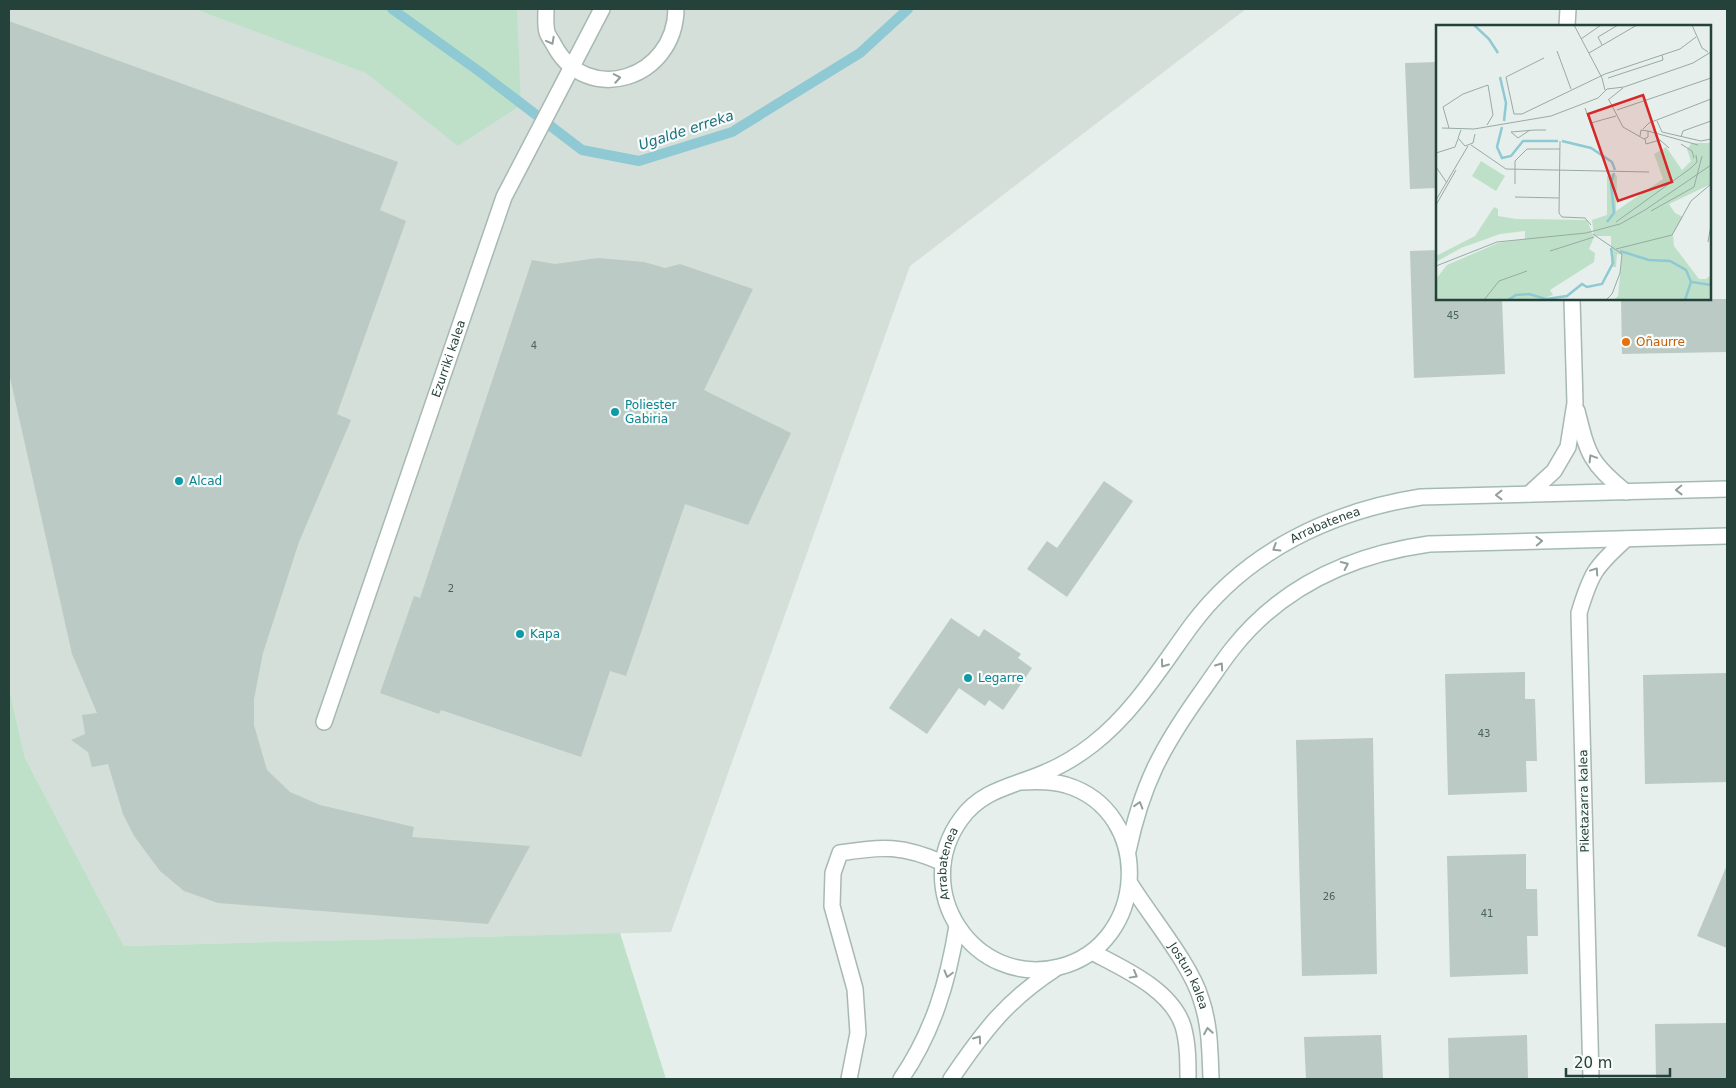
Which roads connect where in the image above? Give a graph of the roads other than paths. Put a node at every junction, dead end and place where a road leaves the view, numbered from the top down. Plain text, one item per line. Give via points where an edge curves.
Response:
1 (546, 9) edge
2 (602, 9) edge
3 (676, 9) edge
4 (1568, 9) edge
5 (1568, 25) edge
6 (571, 67) junction
7 (1572, 300) edge
8 (1575, 402) junction
9 (1727, 489) edge
10 (1626, 492) junction
11 (1529, 494) junction
12 (1727, 536) edge
13 (1626, 539) junction
14 (324, 722) dead end
15 (1023, 782) junction
16 (1128, 853) junction
17 (943, 862) junction
18 (1130, 885) junction
19 (957, 926) junction
20 (1092, 952) junction
21 (1058, 967) junction
22 (849, 1079) edge
23 (901, 1079) edge
24 (950, 1079) edge
25 (1188, 1079) edge
26 (1211, 1079) edge
27 (1591, 1079) edge

1 -> 6 street via 546,32 559,56
2 - 6 street, Ezurriki kalea
6 -> 3 street via 598,78 616,79 643,70 662,54 676,26
4 - 5 street
6 - 14 street, Ezurriki kalea via 504,197
7 - 8 street
10 -> 8 street via 1600,471 1586,447
8 - 11 street via 1568,447 1554,471
9 -> 10 street, Arrabatenea
10 - 11 street, Arrabatenea
11 -> 15 street, Arrabatenea via 1421,497 1387,502 1354,511 1291,539 1238,576 1214,598 1134,705 1114,726 1070,760
12 - 13 street, Arrabatenea
16 -> 13 street, Arrabatenea via 1140,802 1161,753 1233,648 1258,620 1286,597 1353,561 1390,550 1429,544
27 -> 13 street, Piketazarra kalea via 1579,613 1589,580 1601,562
15 - 16 street, Arrabatenea via 1046,781 1069,786 1090,797 1107,812 1120,831
15 - 17 street, Arrabatenea via 999,788 972,806 949,839
16 - 18 street, Arrabatenea
17 - 19 street, Arrabatenea via 947,906
17 - 22 street via 916,851 896,848 840,853 833,873 832,906 855,990 858,1032
18 - 20 street, Arrabatenea via 1124,911 1111,933
26 -> 18 street, Jostun kalea via 1209,1033 1201,998 1188,971
19 - 21 street, Arrabatenea via 975,948 1001,963 1029,970
19 -> 23 street via 941,1000 928,1035
20 - 21 street, Arrabatenea
20 -> 25 street, Jostun kalea via 1145,981 1172,1006 1183,1024
24 -> 21 street via 987,1027 1008,1005

